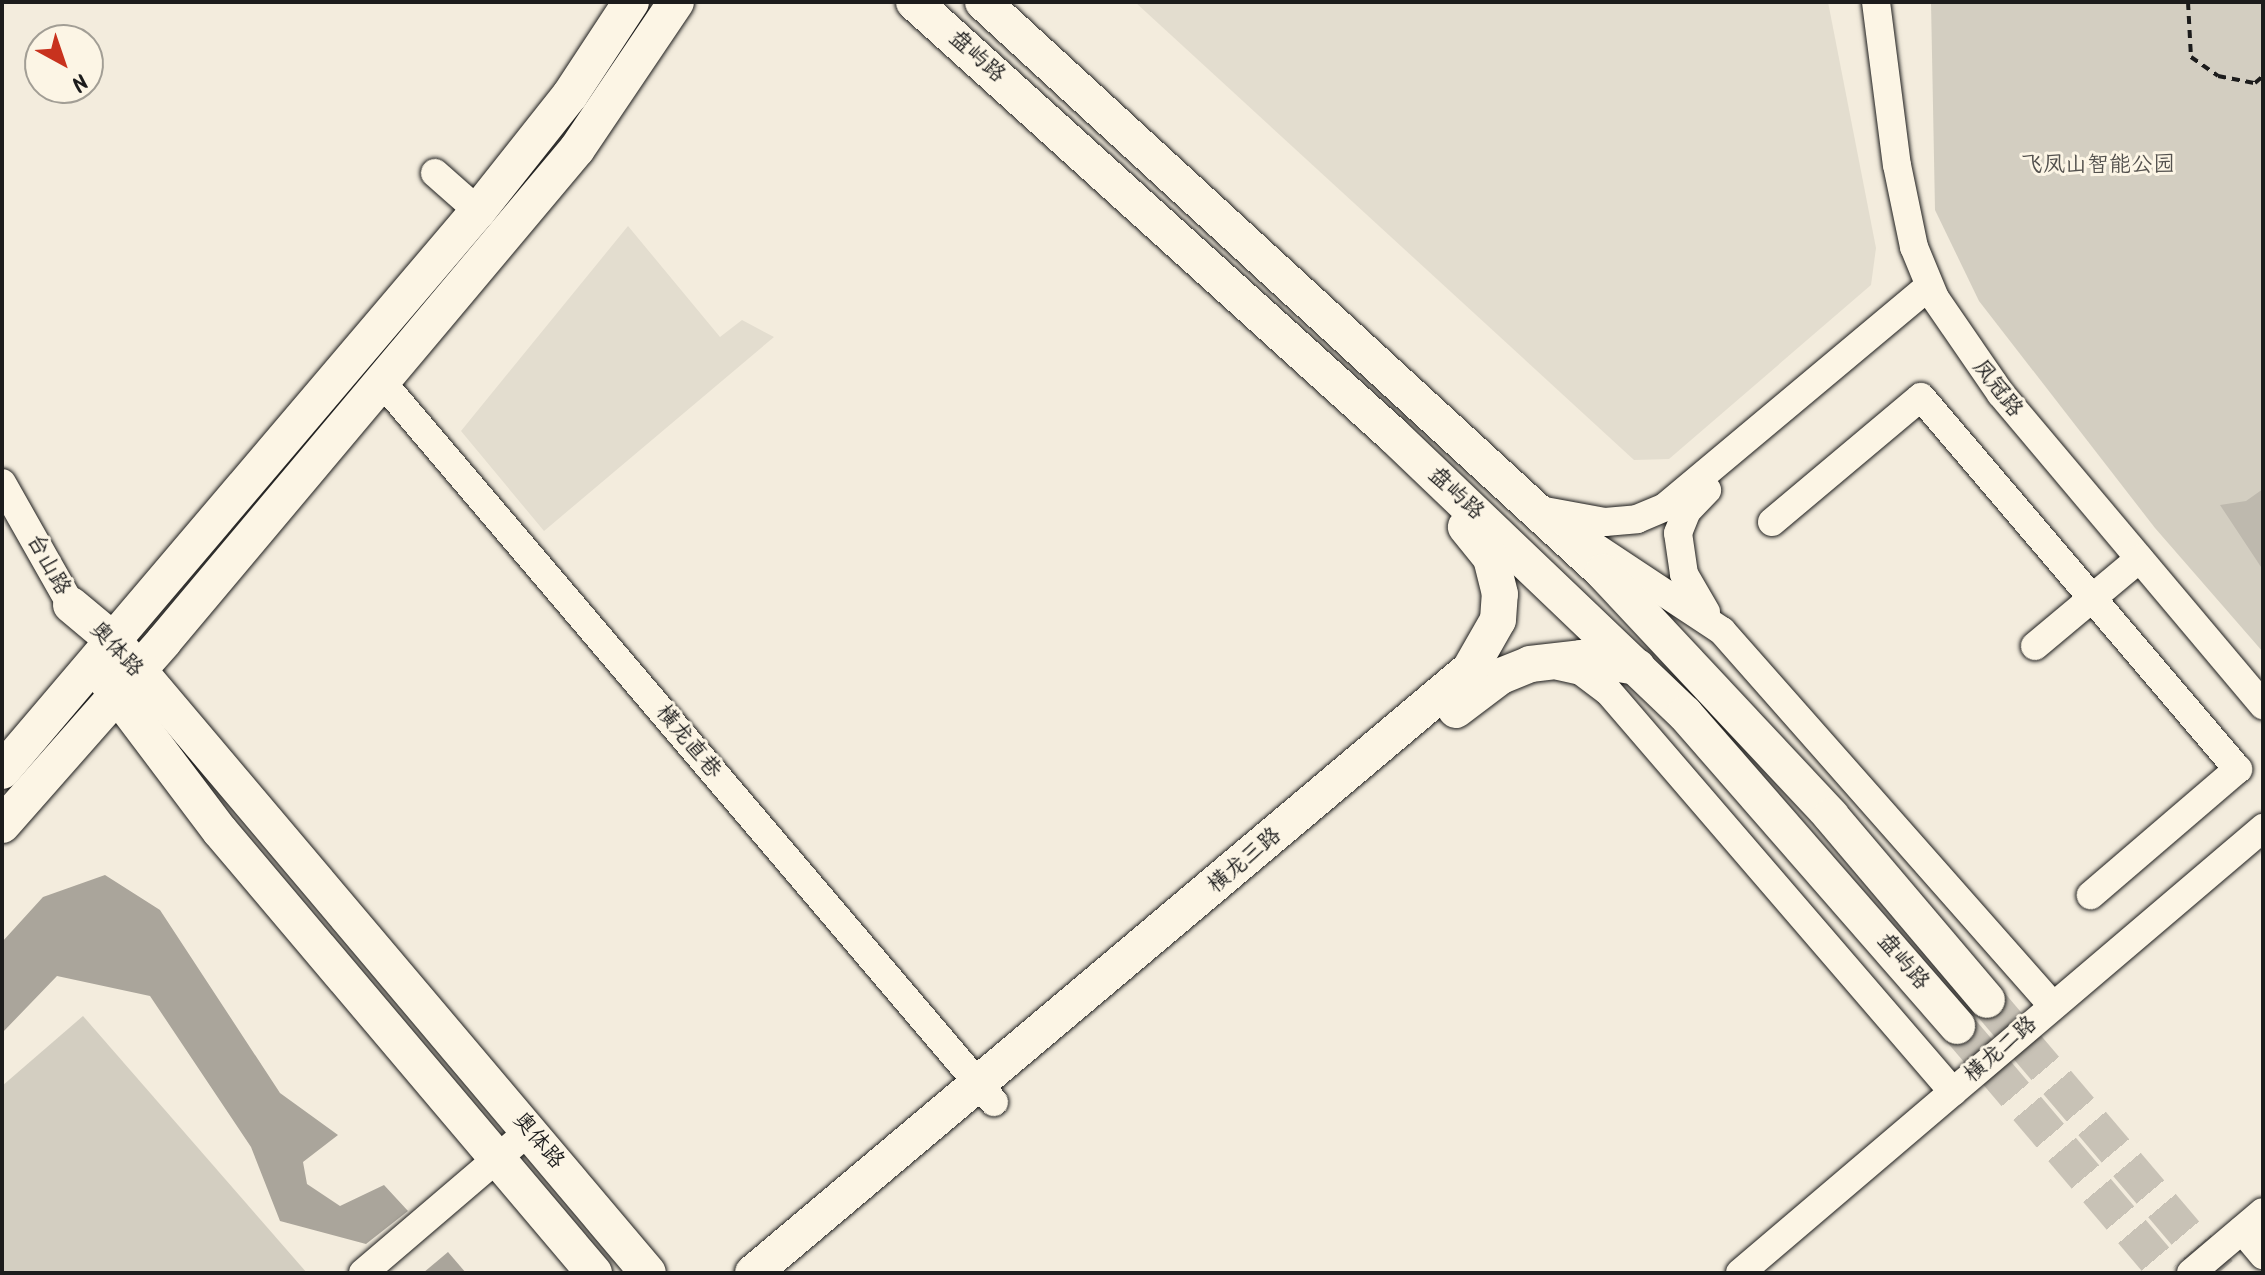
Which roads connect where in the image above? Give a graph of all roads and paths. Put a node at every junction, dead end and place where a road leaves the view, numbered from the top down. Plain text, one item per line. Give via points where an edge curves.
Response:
1 (631, 2) edge
2 (676, 2) edge
3 (699, 2) edge
4 (914, 2) edge
5 (983, 2) edge
6 (1876, 2) edge
7 (2188, 2) edge
8 (2263, 76) edge
9 (624, 83) junction
10 (435, 173) dead end
11 (478, 211) junction
12 (1932, 292) junction
13 (382, 382) junction
14 (1343, 389) junction
15 (2, 483) edge
16 (1534, 509) junction
17 (1772, 522) dead end
18 (1678, 533) junction
19 (2139, 559) junction
20 (1667, 591) junction
21 (2093, 598) junction
22 (71, 605) joint
23 (1722, 631) junction
24 (2035, 646) dead end
25 (105, 652) junction
26 (1530, 664) junction
27 (1637, 667) junction
28 (126, 684) junction
29 (1727, 702) junction
30 (2263, 705) edge
31 (2, 771) edge
32 (2, 825) edge
33 (2263, 828) edge
34 (2091, 895) dead end
35 (1987, 1000) tunnel mouth
36 (2053, 1006) junction
37 (1957, 1026) tunnel mouth
38 (1953, 1092) junction
39 (987, 1094) junction
40 (529, 1131) junction
41 (497, 1159) junction
42 (2252, 1221) edge
43 (624, 1244) junction
44 (2263, 1255) edge
45 (363, 1273) edge
46 (594, 1273) edge
47 (650, 1273) edge
48 (666, 1273) edge
49 (753, 1273) edge
50 (793, 1273) edge
51 (1740, 1273) edge
52 (2191, 1273) edge

1 - 11 main road via 570,95
2 - 9 main road
3 - 9 main road via 672,44
4 - 14 main road, 盘屿路
5 - 16 main road, 盘屿路
6 - 12 street, 凤冠路 via 1892,137 1914,247
7 - 8 path via 2191,57 2218,76 2255,83
9 - 13 main road via 577,149
10 - 11 street
11 - 25 main road
12 - 16 street via 1665,507 1637,519 1605,522
12 - 18 street via 1699,497
12 - 19 street, 凤冠路 via 2001,394
13 - 28 main road
13 - 39 street, 横龙直巷
14 - 27 main road, 盘屿路
14 - 39 main road, 横龙三路 via 1400,462 1491,558 1500,594 1491,639 1463,676
15 - 22 street, 台山路
16 - 20 street
16 - 29 main road, 盘屿路
17 - 21 street via 1921,397
18 - 20 street
18 - 23 street via 1690,588
19 - 21 street
19 - 30 street, 凤冠路
20 - 23 street
20 - 29 street via 1676,625
21 - 24 street
21 - 34 street via 2238,769
22 - 25 main road, 奥体路
23 - 36 street
25 - 28 main road, 奥体路
25 - 31 main road
26 - 27 main road, 横龙三路 via 1581,658
26 - 38 street via 1581,671 1608,691
26 - 39 main road, 横龙三路 via 1473,695
27 - 37 main road, 盘屿路 via 1767,803
28 - 32 main road
28 - 40 main road, 奥体路
28 - 41 main road, 奥体路 via 220,831
29 - 35 main road, 盘屿路
33 - 36 street, 横龙二路
36 - 38 street, 横龙二路
38 - 51 street, 横龙二路
39 - 49 main road, 横龙三路
39 - 50 main road, 横龙三路
40 - 41 street
40 - 43 main road, 奥体路
41 - 45 street
41 - 46 main road, 奥体路
42 - 44 street
42 - 52 street
43 - 47 main road, 奥体路
43 - 48 main road

